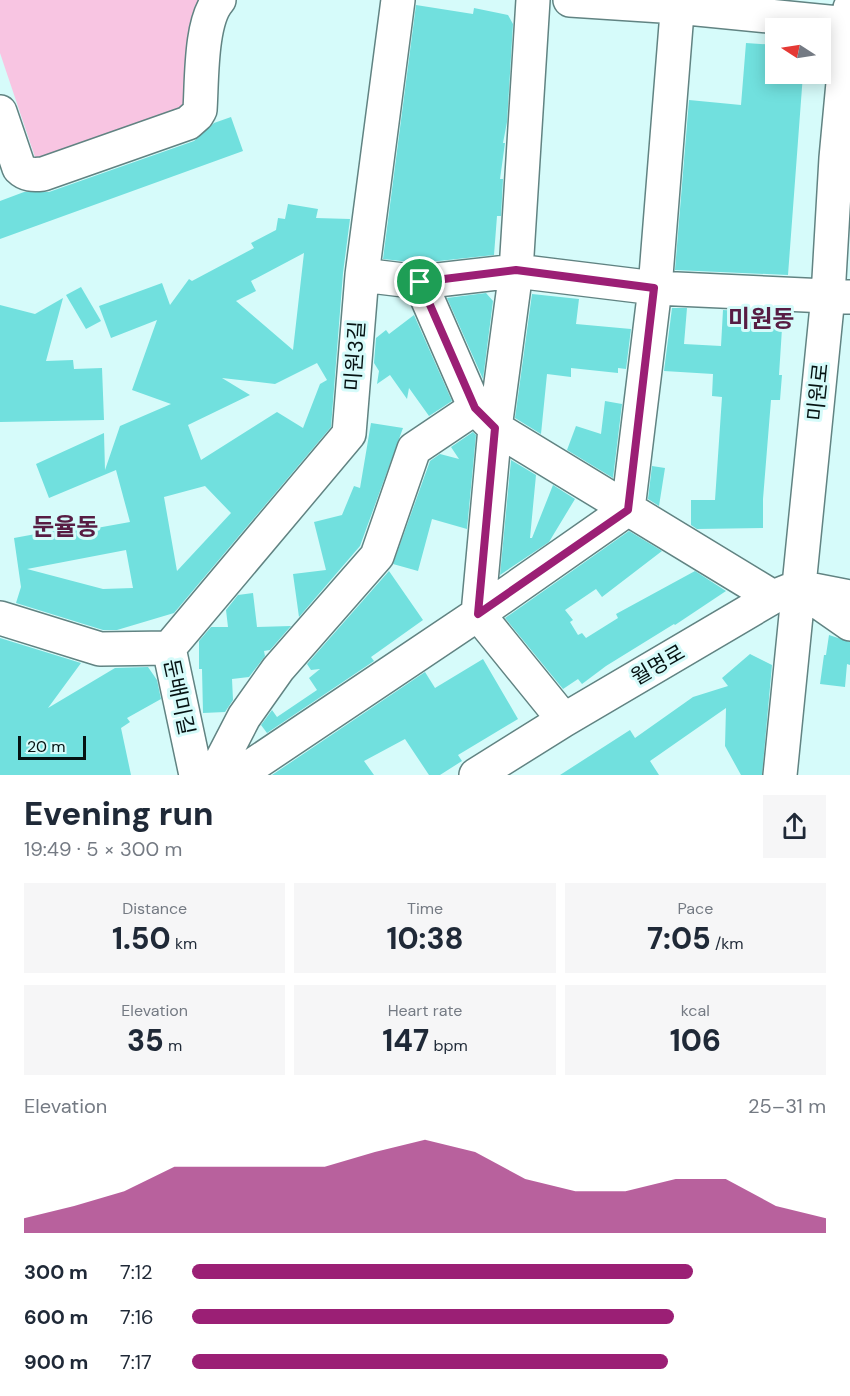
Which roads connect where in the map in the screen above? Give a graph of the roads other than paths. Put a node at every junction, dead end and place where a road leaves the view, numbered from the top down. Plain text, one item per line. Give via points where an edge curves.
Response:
1 (219, 0) edge
2 (398, 0) edge
3 (533, 0) edge
4 (570, 0) edge
5 (677, 3) edge
6 (850, 19) edge
7 (0, 112) edge
8 (843, 159) edge
9 (516, 270) junction
10 (362, 275) junction
11 (420, 282) junction
12 (654, 288) junction
13 (839, 296) edge
14 (485, 418) junction
15 (628, 510) junction
16 (786, 592) junction
17 (850, 597) edge
18 (478, 614) junction
19 (0, 618) edge
20 (850, 624) edge
21 (169, 648) junction
22 (564, 720) junction
23 (196, 775) edge
24 (214, 775) edge
25 (238, 775) edge
26 (476, 775) edge
27 (780, 775) edge

1 - 7 street via 209,16 206,33 200,110 188,123 43,174 30,174 19,168
2 - 10 street, 미원3길
3 - 9 street
4 - 5 street
5 - 6 street
5 - 12 street
6 - 8 street, 미원로
8 - 13 street, 미원로
9 - 11 street
9 - 12 street
9 - 14 street
10 - 11 street
10 - 21 street, 미원3길 via 350,434
11 - 14 street
12 - 13 street
12 - 15 street
13 - 16 street, 미원로
14 - 15 street
14 - 18 street
14 - 24 street via 414,449 376,556 279,669 244,717
15 - 16 street
15 - 18 street
16 - 17 street
16 - 20 street
16 - 22 street, 월명로
16 - 27 street, 미원로
18 - 22 street
18 - 25 street
19 - 21 street, 둔배미길 via 100,649
21 - 23 street, 둔배미길
22 - 26 street, 월명로

